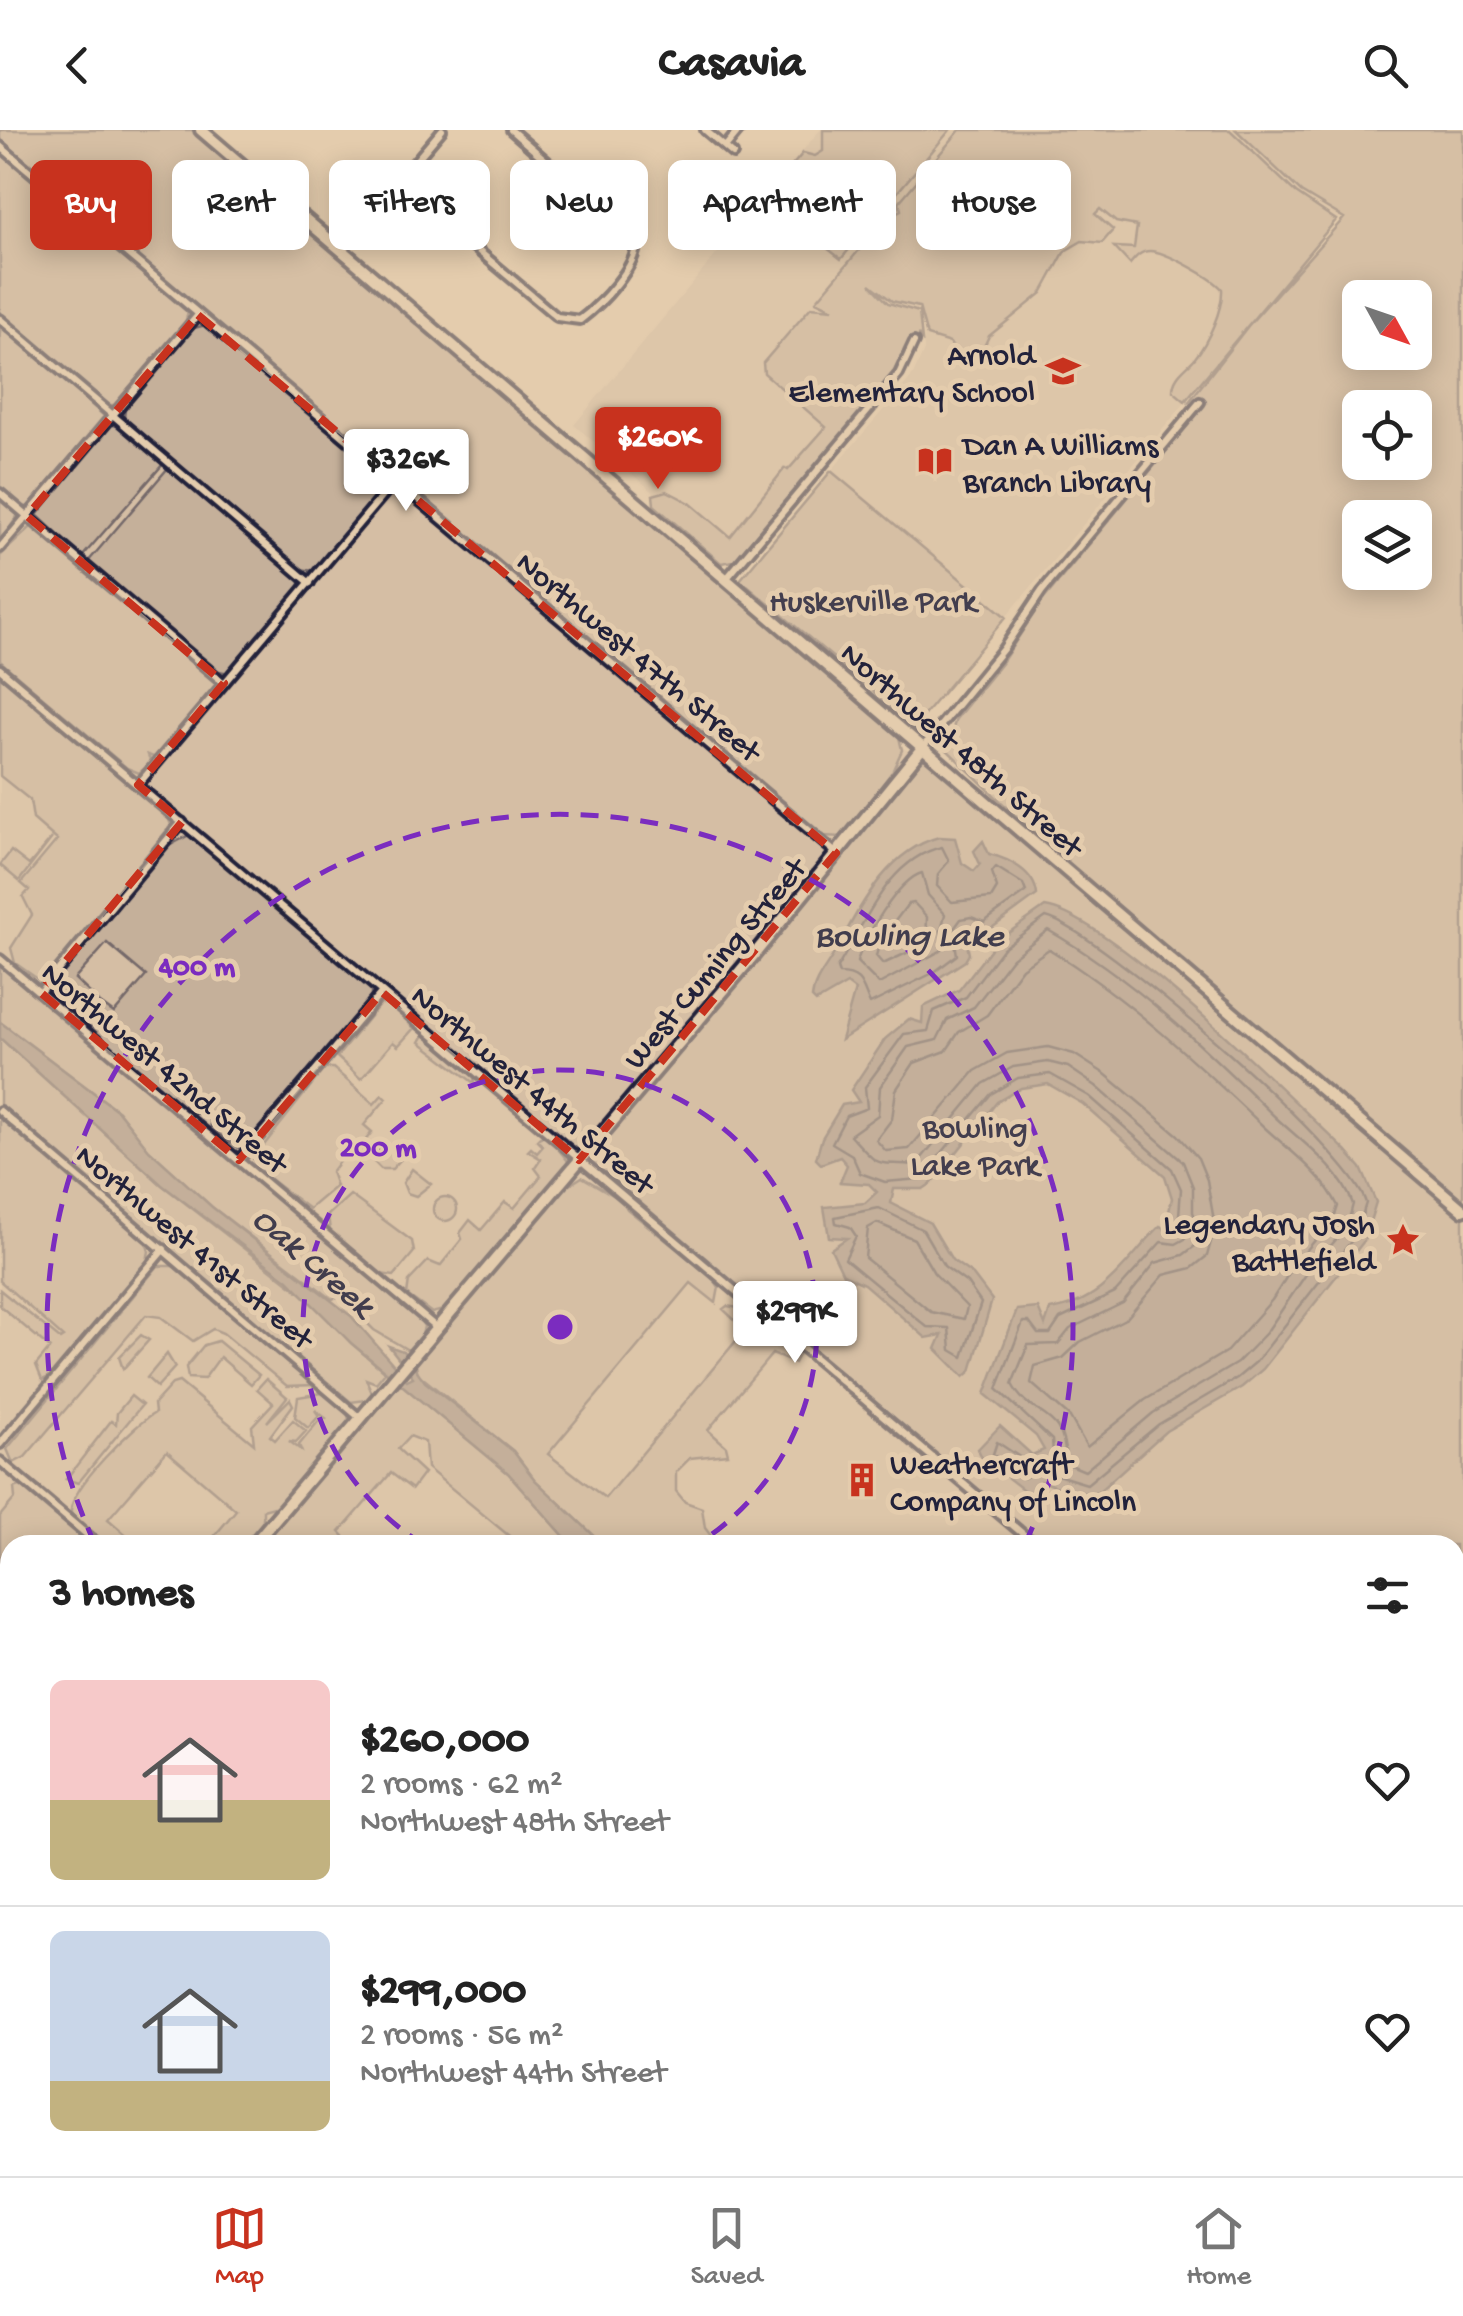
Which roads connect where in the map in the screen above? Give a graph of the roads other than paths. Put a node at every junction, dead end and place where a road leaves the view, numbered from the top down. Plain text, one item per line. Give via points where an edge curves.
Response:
1 (201, 130) edge
2 (442, 130) edge
3 (511, 130) edge
4 (705, 130) edge
5 (739, 130) edge
6 (0, 146) edge
7 (724, 146) junction
8 (733, 154) dead end
9 (417, 160) edge
10 (329, 239) edge
11 (342, 250) edge
12 (478, 250) edge
13 (198, 314) junction
14 (0, 320) edge
15 (914, 342) dead end
16 (1200, 402) dead end
17 (113, 416) junction
18 (396, 481) junction
19 (0, 494) edge
20 (27, 516) junction
21 (0, 548) edge
22 (726, 578) junction
23 (310, 582) junction
24 (0, 669) edge
25 (224, 683) junction
26 (923, 746) junction
27 (138, 785) junction
28 (182, 822) junction
29 (836, 853) junction
30 (0, 959) edge
31 (40, 992) junction
32 (382, 992) junction
33 (0, 1111) edge
34 (239, 1160) junction
35 (580, 1160) junction
36 (1463, 1210) edge
37 (164, 1250) junction
38 (437, 1328) junction
39 (360, 1418) junction
40 (0, 1444) edge
41 (0, 1461) edge
42 (87, 1535) edge
43 (262, 1535) edge
44 (1024, 1535) edge

1 - 10 main road, Northwest 48th Street
2 - 9 street
3 - 12 street via 630,231 638,246 587,315 570,322
4 - 7 street
5 - 7 street
6 - 13 street, Northwest 47th Street
7 - 8 street
11 - 22 main road, Northwest 48th Street
13 - 17 street
13 - 18 street, Northwest 47th Street
14 - 17 street
15 - 22 street via 900,374
16 - 26 street, West Cuming Street
17 - 20 street
17 - 23 street
18 - 23 street
18 - 29 street, Northwest 47th Street
19 - 20 street
20 - 21 street
20 - 25 street
22 - 26 main road, Northwest 48th Street
23 - 25 street
24 - 27 street, Northwest 44th Street
25 - 27 street
26 - 29 main road, West Cuming Street
26 - 36 main road, Northwest 48th Street
27 - 28 street, Northwest 44th Street
28 - 31 street
28 - 32 street, Northwest 44th Street
29 - 35 main road, West Cuming Street
30 - 31 street, Northwest 42nd Street
31 - 34 street, Northwest 42nd Street
32 - 34 street
32 - 35 street, Northwest 44th Street
33 - 37 street, Northwest 41st Street
34 - 38 street, Northwest 42nd Street
35 - 38 main road, West Cuming Street
35 - 44 street, Northwest 44th Street
37 - 39 street, Northwest 41st Street
37 - 40 street
38 - 39 main road, West Cuming Street
39 - 43 main road, West Cuming Street
41 - 42 street

